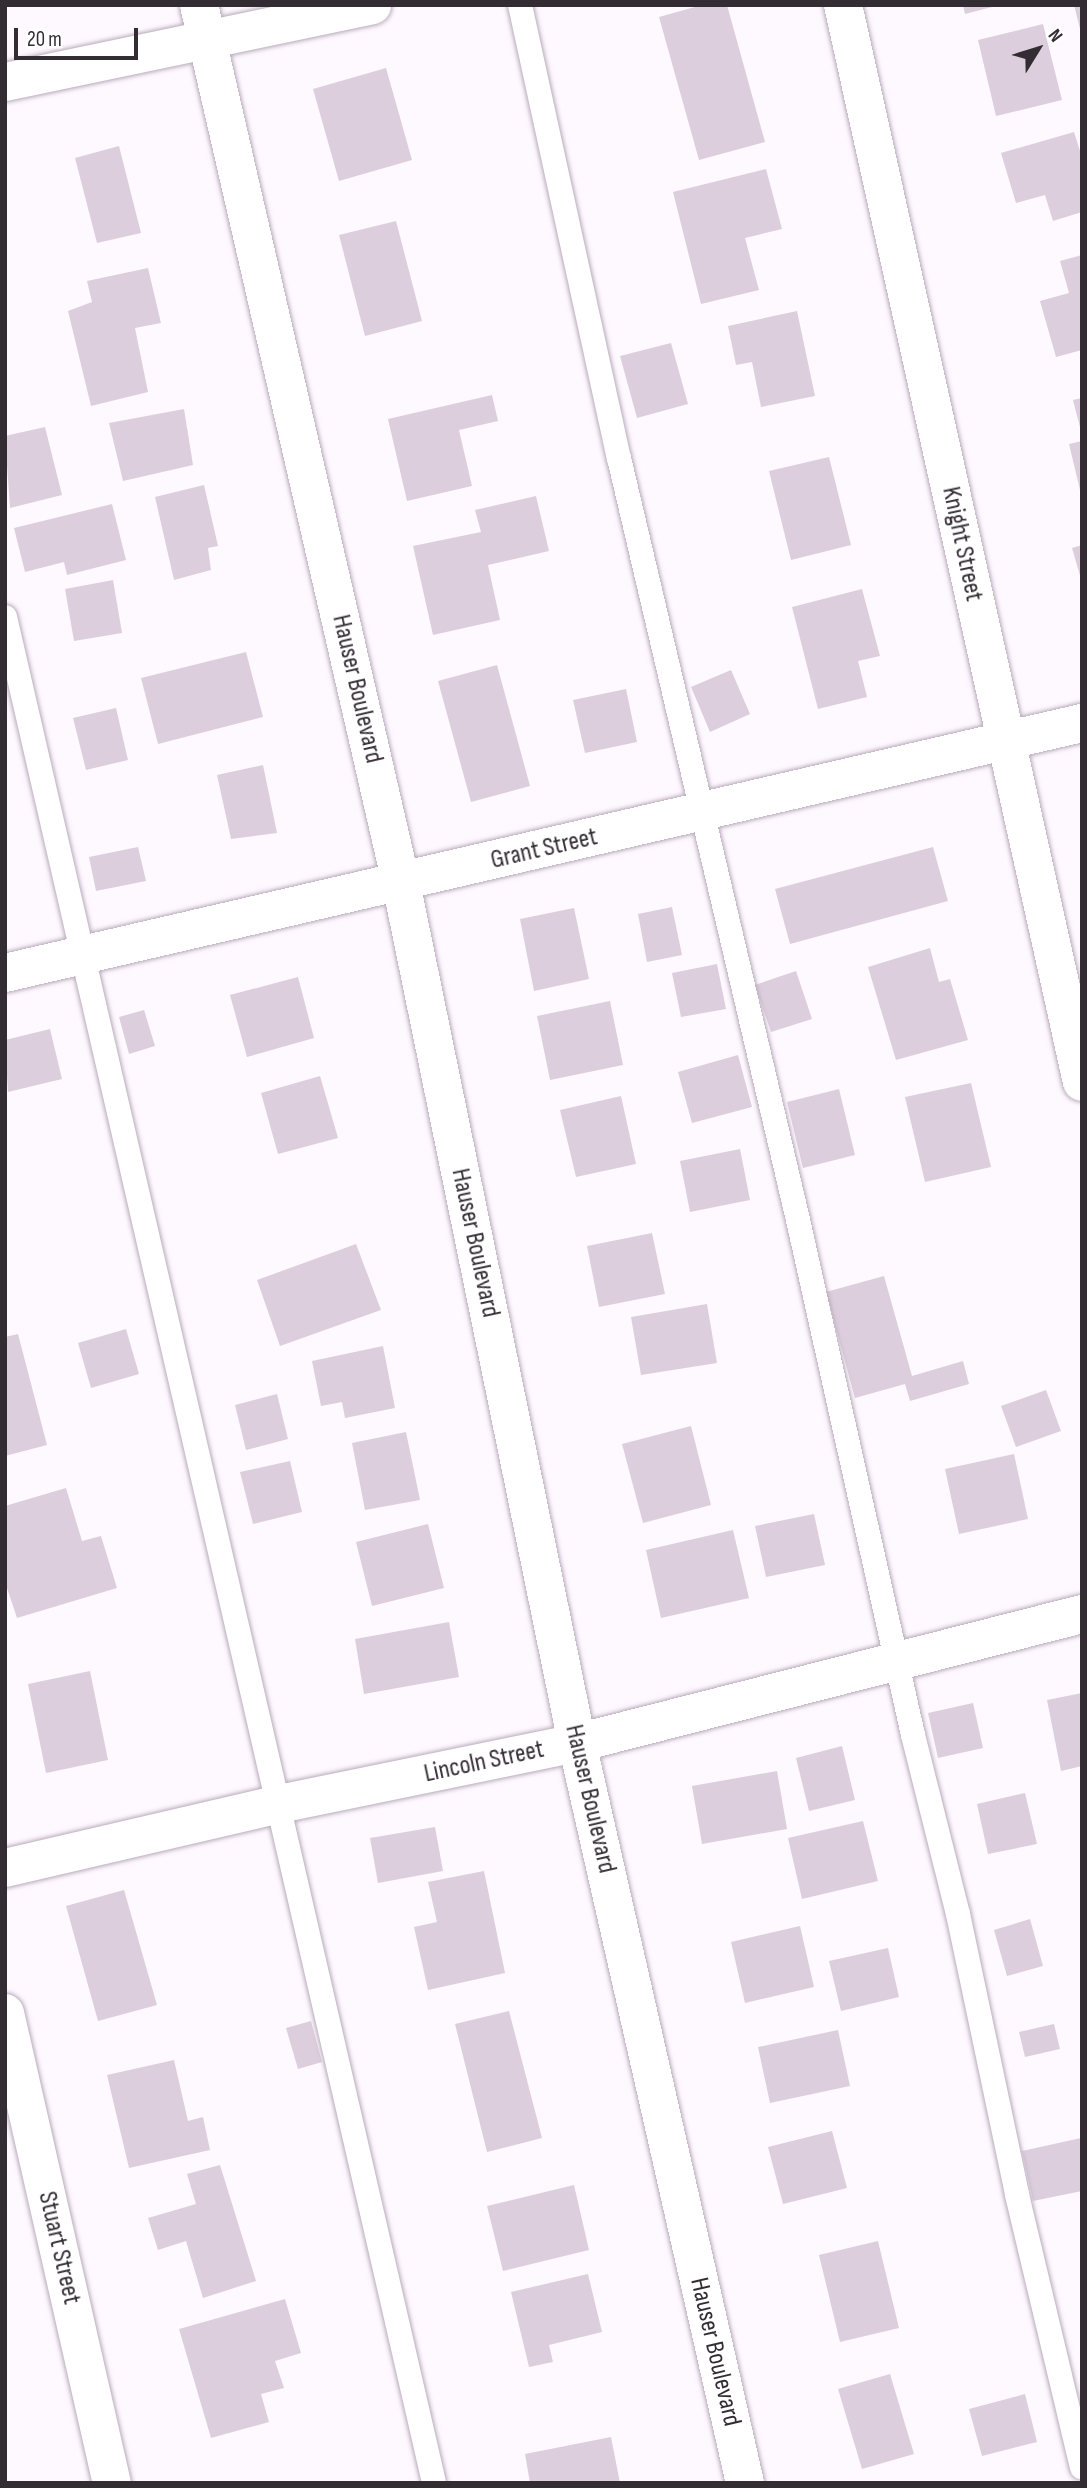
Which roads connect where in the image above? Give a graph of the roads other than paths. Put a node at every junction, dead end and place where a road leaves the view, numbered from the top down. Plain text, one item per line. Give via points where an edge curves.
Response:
1 (199, 5) edge
2 (372, 5) edge
3 (520, 5) edge
4 (842, 5) edge
5 (208, 43) junction
6 (5, 82) edge
7 (5, 617) edge
8 (1082, 723) edge
9 (1005, 741) junction
10 (701, 812) junction
11 (401, 883) junction
12 (80, 956) junction
13 (5, 973) edge
14 (1082, 1082) edge
15 (1082, 1614) edge
16 (897, 1661) junction
17 (576, 1743) junction
18 (279, 1804) junction
19 (5, 1868) edge
20 (5, 2013) edge
21 (1082, 2467) edge
22 (112, 2483) edge
23 (434, 2483) edge
24 (746, 2483) edge

1 - 5 street, Hauser Boulevard
2 - 5 street
3 - 10 lane
4 - 9 street, Knight Street
5 - 6 street
5 - 11 street, Hauser Boulevard
7 - 12 lane
8 - 9 street, Grant Street
9 - 10 street, Grant Street
9 - 14 street, Knight Street
10 - 11 street, Grant Street
10 - 16 lane
11 - 12 street, Grant Street
11 - 17 street, Hauser Boulevard
12 - 13 street, Grant Street
12 - 18 lane
15 - 16 street, Lincoln Street
16 - 17 street, Lincoln Street
16 - 21 lane
17 - 18 street, Lincoln Street
17 - 24 street, Hauser Boulevard
18 - 19 street, Lincoln Street
18 - 23 lane
20 - 22 street, Stuart Street

